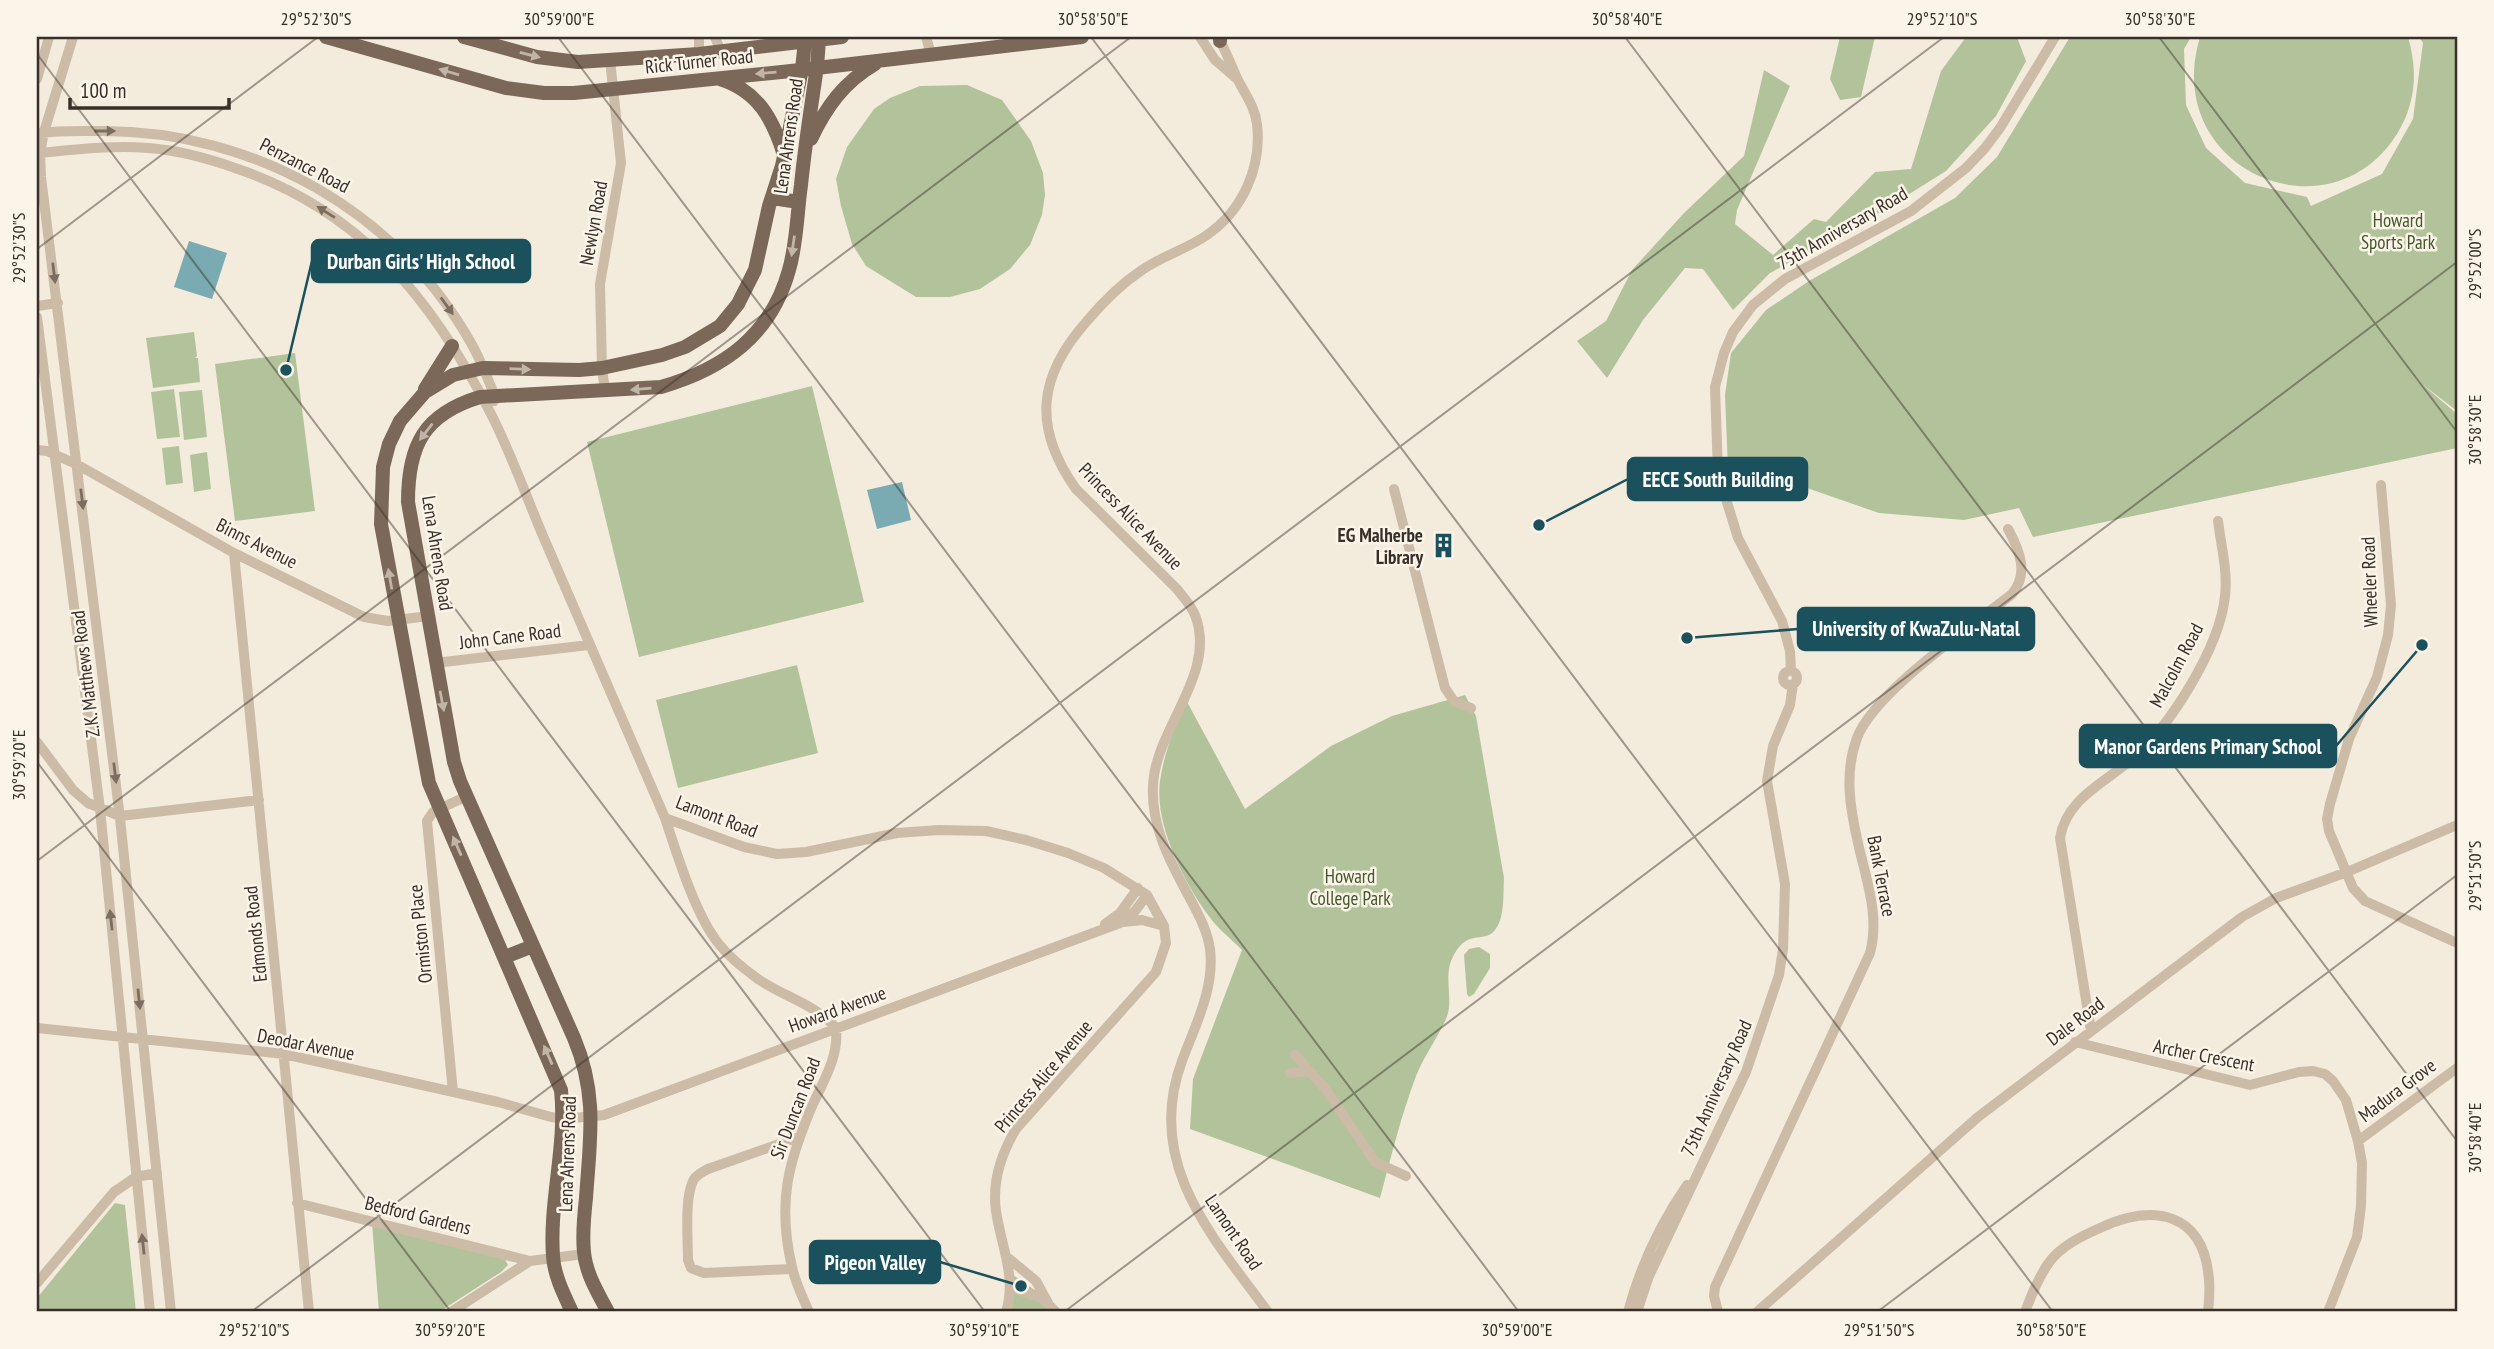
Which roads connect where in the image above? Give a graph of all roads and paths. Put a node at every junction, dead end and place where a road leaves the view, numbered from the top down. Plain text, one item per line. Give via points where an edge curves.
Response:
1 (49, 37) edge
2 (73, 37) edge
3 (326, 37) edge
4 (464, 37) edge
5 (699, 37) edge
6 (715, 37) edge
7 (842, 37) edge
8 (926, 37) edge
9 (1082, 37) edge
10 (1200, 37) edge
11 (2055, 37) edge
12 (1219, 38) edge
13 (812, 41) junction
14 (721, 52) junction
15 (699, 54) junction
16 (931, 54) junction
17 (610, 60) junction
18 (882, 60) junction
19 (810, 69) junction
20 (717, 78) junction
21 (37, 79) edge
22 (1238, 80) junction
23 (613, 89) junction
24 (40, 133) edge
25 (176, 137) junction
26 (173, 152) junction
27 (39, 153) edge
28 (804, 153) junction
29 (784, 157) junction
30 (266, 163) junction
31 (261, 176) junction
32 (772, 198) junction
33 (799, 202) junction
34 (373, 226) junction
35 (362, 238) junction
36 (58, 303) junction
37 (37, 306) edge
38 (37, 317) edge
39 (452, 346) junction
40 (483, 368) junction
41 (602, 368) junction
42 (467, 371) junction
43 (605, 391) junction
44 (487, 396) junction
45 (418, 398) junction
46 (37, 450) edge
47 (55, 454) junction
48 (78, 465) junction
49 (2381, 485) dead end
50 (1394, 489) dead end
51 (2218, 521) dead end
52 (2008, 529) dead end
53 (234, 553) junction
54 (92, 580) junction
55 (71, 583) junction
56 (429, 616) junction
57 (398, 620) junction
58 (589, 645) junction
59 (435, 663) junction
60 (1471, 708) dead end
61 (37, 742) edge
62 (467, 796) junction
63 (260, 800) junction
64 (440, 808) junction
65 (100, 809) junction
66 (120, 817) junction
67 (665, 818) junction
68 (2457, 825) edge
69 (2347, 872) junction
70 (1184, 887) joint
71 (1143, 892) junction
72 (1120, 923) junction
73 (1164, 926) junction
74 (1094, 932) junction
75 (2457, 943) edge
76 (533, 946) junction
77 (505, 957) junction
78 (37, 1028) edge
79 (836, 1028) junction
80 (2091, 1031) junction
81 (122, 1038) junction
82 (143, 1039) junction
83 (2075, 1042) junction
84 (284, 1055) junction
85 (1295, 1055) dead end
86 (2457, 1068) edge
87 (1309, 1071) junction
88 (1290, 1073) dead end
89 (453, 1092) junction
90 (591, 1117) junction
91 (564, 1119) junction
92 (799, 1138) junction
93 (2358, 1141) junction
94 (1699, 1169) junction
95 (157, 1173) junction
96 (1406, 1176) dead end
97 (136, 1177) junction
98 (298, 1203) junction
99 (584, 1254) junction
100 (1007, 1257) junction
101 (553, 1258) junction
102 (530, 1261) junction
103 (792, 1269) junction
104 (37, 1283) edge
105 (1010, 1287) junction
106 (1048, 1303) junction
107 (150, 1312) edge
108 (171, 1312) edge
109 (309, 1312) edge
110 (451, 1312) edge
111 (572, 1312) edge
112 (608, 1312) edge
113 (809, 1312) edge
114 (1006, 1312) edge
115 (1056, 1312) edge
116 (1268, 1312) edge
117 (1628, 1312) edge
118 (1637, 1312) edge
119 (1718, 1312) edge
120 (1757, 1312) edge
121 (2025, 1312) edge
122 (2208, 1312) edge
123 (2328, 1312) edge

1 - 21 street
2 - 24 street, Z.K. Matthews Road
23 -> 3 main road, Rick Turner Road via 524,91
4 -> 17 main road, Rick Turner Road via 547,59
5 - 15 street
6 - 14 street
7 - 13 main road, Rick Turner Road
8 - 16 street
9 - 16 main road, Rick Turner Road
10 - 22 street, Princess Alice Avenue via 1215,60
11 - 94 street, 75th Anniversary Road via 2000,128 1966,169 1911,211 1784,279 1753,305 1727,344 1715,387 1718,473 1738,538 1782,621 1790,651 1791,671 1783,677 1789,684 1790,705 1773,746 1767,781 1785,884 1784,937 1779,975 1746,1072
12 - 22 street, Princess Alice Avenue
13 - 14 main road, Rick Turner Road
13 - 19 main road, Lena Ahrens Road
14 - 15 main road, Rick Turner Road
15 - 17 main road, Rick Turner Road
16 - 18 main road, Rick Turner Road
17 - 23 street, Newlyn Road
18 - 19 main road, Rick Turner Road
18 - 28 main road via 862,71 833,98
19 -> 20 main road, Rick Turner Road
19 - 28 main road, Lena Ahrens Road
19 - 29 main road, Lena Ahrens Road
20 - 23 main road, Rick Turner Road
20 - 29 main road via 742,88 761,104
22 - 70 street, Princess Alice Avenue via 1257,122 1257,141 1254,172 1238,203 1209,234 1142,271 1095,311 1060,356 1047,392 1050,441 1065,474 1177,589 1198,626 1199,653 1193,677 1160,751 1153,786 1163,844
23 - 41 street, Newlyn Road via 621,163 600,284
24 -> 25 street, Penzance Road via 119,131
24 - 27 street, Z.K. Matthews Road
25 - 26 street
25 - 30 street, Penzance Road via 217,145
26 - 27 street, Penzance Road via 109,147
26 - 31 street, Penzance Road
27 -> 36 street, Z.K. Matthews Road
28 - 33 main road, Lena Ahrens Road
29 - 32 main road, Lena Ahrens Road
30 - 31 street
30 - 34 street, Penzance Road via 334,197
35 -> 31 street, Penzance Road via 308,200
32 - 33 main road
32 - 41 main road, Lena Ahrens Road via 755,270 738,304 720,326 685,347
33 -> 43 main road, Lena Ahrens Road via 784,287 748,342 716,366 682,381
34 - 35 street
34 -> 40 street, Penzance Road via 436,291
35 - 39 street, Penzance Road via 404,279
36 - 37 street
36 - 48 street, Z.K. Matthews Road
38 - 47 street, Z.K. Matthews Road
39 - 42 street, Penzance Road
39 - 45 main road
40 -> 41 main road, Lena Ahrens Road
40 - 42 main road, Lena Ahrens Road
40 - 44 street, Penzance Road
41 - 43 street, Newlyn Road
42 - 44 street, Penzance Road
42 - 45 main road, Lena Ahrens Road
43 - 44 main road, Lena Ahrens Road
44 -> 56 main road, Lena Ahrens Road via 462,402 444,413 420,439 411,457 408,502
44 - 58 street, Lamont Road
57 -> 45 main road, Lena Ahrens Road via 381,524 383,467 400,421
46 - 47 street, Binns Avenue
47 - 48 street, Binns Avenue
47 - 55 street, Z.K. Matthews Road
48 - 53 street, Binns Avenue
48 -> 54 street, Z.K. Matthews Road
49 - 69 street, Wheeler Road via 2388,635 2377,677 2349,739 2327,819
50 - 60 street via 1445,688 1454,701
51 - 80 street, Malcolm Road via 2225,596 2200,667 2159,733 2076,803 2062,824 2060,838
52 - 119 street, Bank Terrace via 2022,566 2019,586 1886,697 1856,741 1850,802 1873,911 1873,941 1715,1287
53 - 57 street, Binns Avenue via 364,617
53 - 63 street, Edmonds Road
54 - 55 street
54 -> 66 street, Z.K. Matthews Road
55 - 65 street, Z.K. Matthews Road
56 - 57 street, Binns Avenue
56 - 59 main road, Lena Ahrens Road
57 - 64 main road, Lena Ahrens Road via 429,783
58 - 59 street, John Cane Road
58 - 67 street, Lamont Road
59 -> 62 main road, Lena Ahrens Road via 454,762
61 - 65 street via 73,790
62 - 64 street
62 - 76 main road, Lena Ahrens Road
63 - 66 street
63 - 84 street, Edmonds Road
77 -> 64 main road, Lena Ahrens Road
64 - 89 street, Ormiston Place via 427,821 427,834
65 - 66 street
81 -> 65 street, Z.K. Matthews Road
66 -> 82 street, Z.K. Matthews Road
67 - 71 street, Lamont Road via 777,854 897,833 986,831 1068,853
67 - 79 street via 716,942 757,978 820,1012
68 - 69 street, Dale Road
69 - 75 street, Wheeler Road via 2365,901
69 - 80 street, Dale Road via 2276,898 2242,917
70 - 116 street, Lamont Road via 1205,930 1210,964 1205,998 1176,1075 1171,1139 1178,1171 1200,1220
71 - 72 street, Howard Avenue via 1135,911
71 - 73 street
71 - 74 street, Howard Avenue
72 - 73 street, Howard Avenue via 1142,919
72 - 74 street, Howard Avenue
73 - 100 street, Princess Alice Avenue via 1166,943 1156,972 1016,1129 1006,1146 999,1164 996,1211
74 - 79 street, Howard Avenue
76 - 77 main road
76 - 90 main road, Lena Ahrens Road via 583,1060
91 -> 77 main road, Lena Ahrens Road via 554,1068
78 - 81 street, Deodar Avenue
79 - 90 street, Howard Avenue
79 - 92 street, Sir Duncan Road via 832,1062
80 - 83 street, Dale Road
81 - 82 street, Deodar Avenue
81 - 97 street, Z.K. Matthews Road
82 - 84 street, Deodar Avenue
82 - 95 street, Z.K. Matthews Road
83 - 93 street, Archer Crescent via 2250,1085 2299,1072 2325,1074 2341,1089
83 - 120 street, Dale Road via 1978,1117
84 - 89 street, Deodar Avenue
84 - 98 street, Edmonds Road
85 - 87 street
86 - 93 street, Madura Grove
87 - 88 street
87 - 96 street via 1375,1162
89 - 91 street, Deodar Avenue
90 - 91 street, Howard Avenue
90 - 99 main road, Lena Ahrens Road
91 - 101 main road, Lena Ahrens Road
92 - 103 street, Sir Duncan Road via 788,1172 785,1212
92 - 103 street via 708,1169 692,1182 690,1193 691,1268 704,1273
93 - 123 street, Archer Crescent via 2362,1163 2357,1237
94 - 117 street via 1672,1205 1651,1246
94 - 118 street, 75th Anniversary Road
95 - 97 street
95 - 108 street, Z.K. Matthews Road
97 - 104 street via 114,1192
107 -> 97 street, Z.K. Matthews Road
98 - 102 street, Bedford Gardens
98 - 109 street, Edmonds Road
99 - 101 street, Bedford Gardens
99 - 112 main road, Lena Ahrens Road
100 - 105 street, Princess Alice Avenue
100 - 106 street via 1036,1281
101 - 102 street, Bedford Gardens
101 - 111 main road, Lena Ahrens Road
102 - 110 street, Bedford Gardens
103 - 113 street, Sir Duncan Road
105 - 106 street
105 - 114 street, Princess Alice Avenue
106 - 115 street
121 - 122 street via 2048,1263 2063,1247 2125,1218 2149,1214 2172,1217 2198,1241 2209,1280

